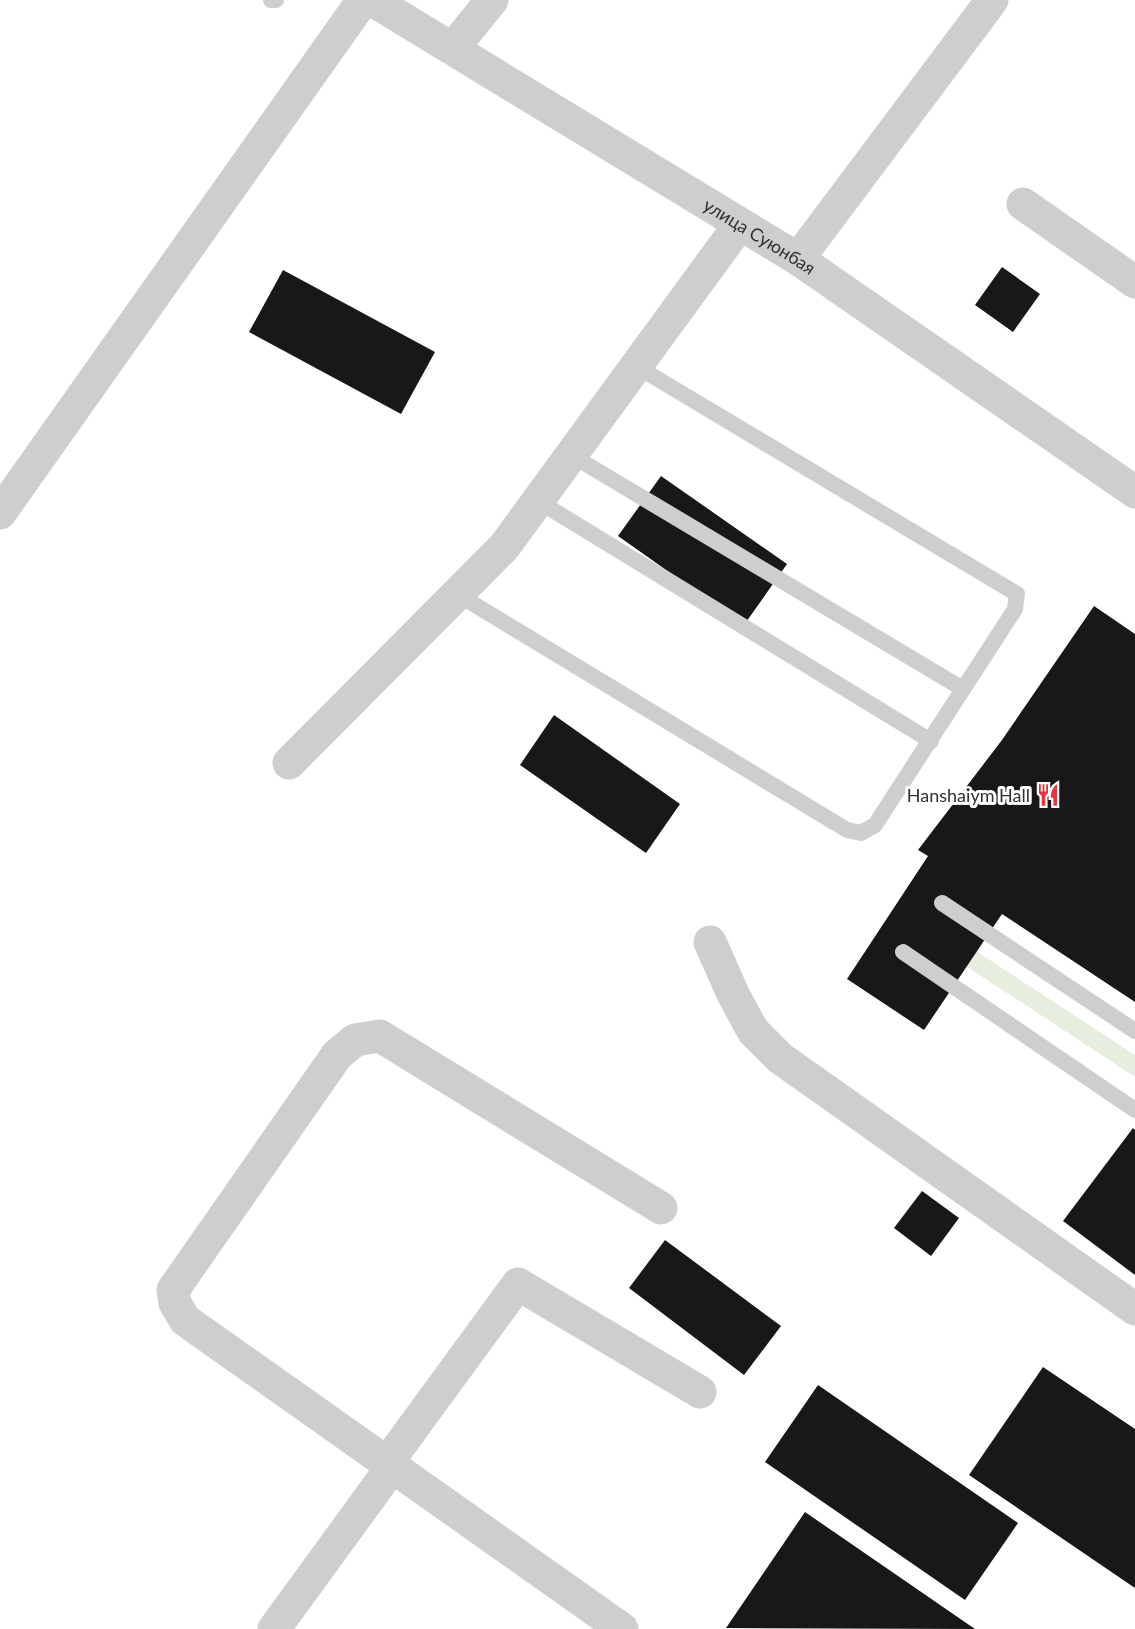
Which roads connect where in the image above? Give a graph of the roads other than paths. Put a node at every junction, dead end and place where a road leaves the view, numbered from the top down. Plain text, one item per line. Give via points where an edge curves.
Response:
1 (271, 0) edge
2 (276, 0) edge
3 (363, 0) edge
4 (372, 0) edge
5 (492, 0) edge
6 (992, 0) edge
7 (453, 48) junction
8 (1023, 204) dead end
9 (740, 224) junction
10 (798, 259) junction
11 (1135, 282) edge
12 (636, 366) junction
13 (571, 455) junction
14 (1135, 492) edge
15 (538, 501) junction
16 (0, 513) edge
17 (457, 594) junction
18 (963, 688) junction
19 (930, 741) junction
20 (289, 763) dead end
21 (942, 903) dead end
22 (710, 942) dead end
23 (903, 952) dead end
24 (1135, 1031) edge
25 (1135, 1110) edge
26 (661, 1208) dead end
27 (1135, 1309) edge
28 (700, 1392) dead end
29 (392, 1467) junction
30 (274, 1629) edge
31 (622, 1629) edge

1 - 2 lane
3 - 16 street
4 - 7 street, улица Суюнбая
5 - 7 street
6 - 10 street
7 - 9 street, улица Суюнбая
8 - 11 street
9 - 10 street, улица Суюнбая
9 - 12 street
10 - 14 street, улица Суюнбая
12 - 13 street
12 - 18 lane via 1017,594 1015,609
13 - 15 street
13 - 18 lane
15 - 17 street via 504,547
15 - 19 lane
17 - 19 lane via 847,830 861,833 875,825
17 - 20 street
18 - 19 lane
21 - 24 lane
22 - 27 street via 753,1031 780,1058
23 - 25 lane
26 - 29 street via 380,1036 355,1040 337,1055 173,1290 185,1320
28 - 29 street via 518,1284 395,1452
29 - 30 street
29 - 31 street

